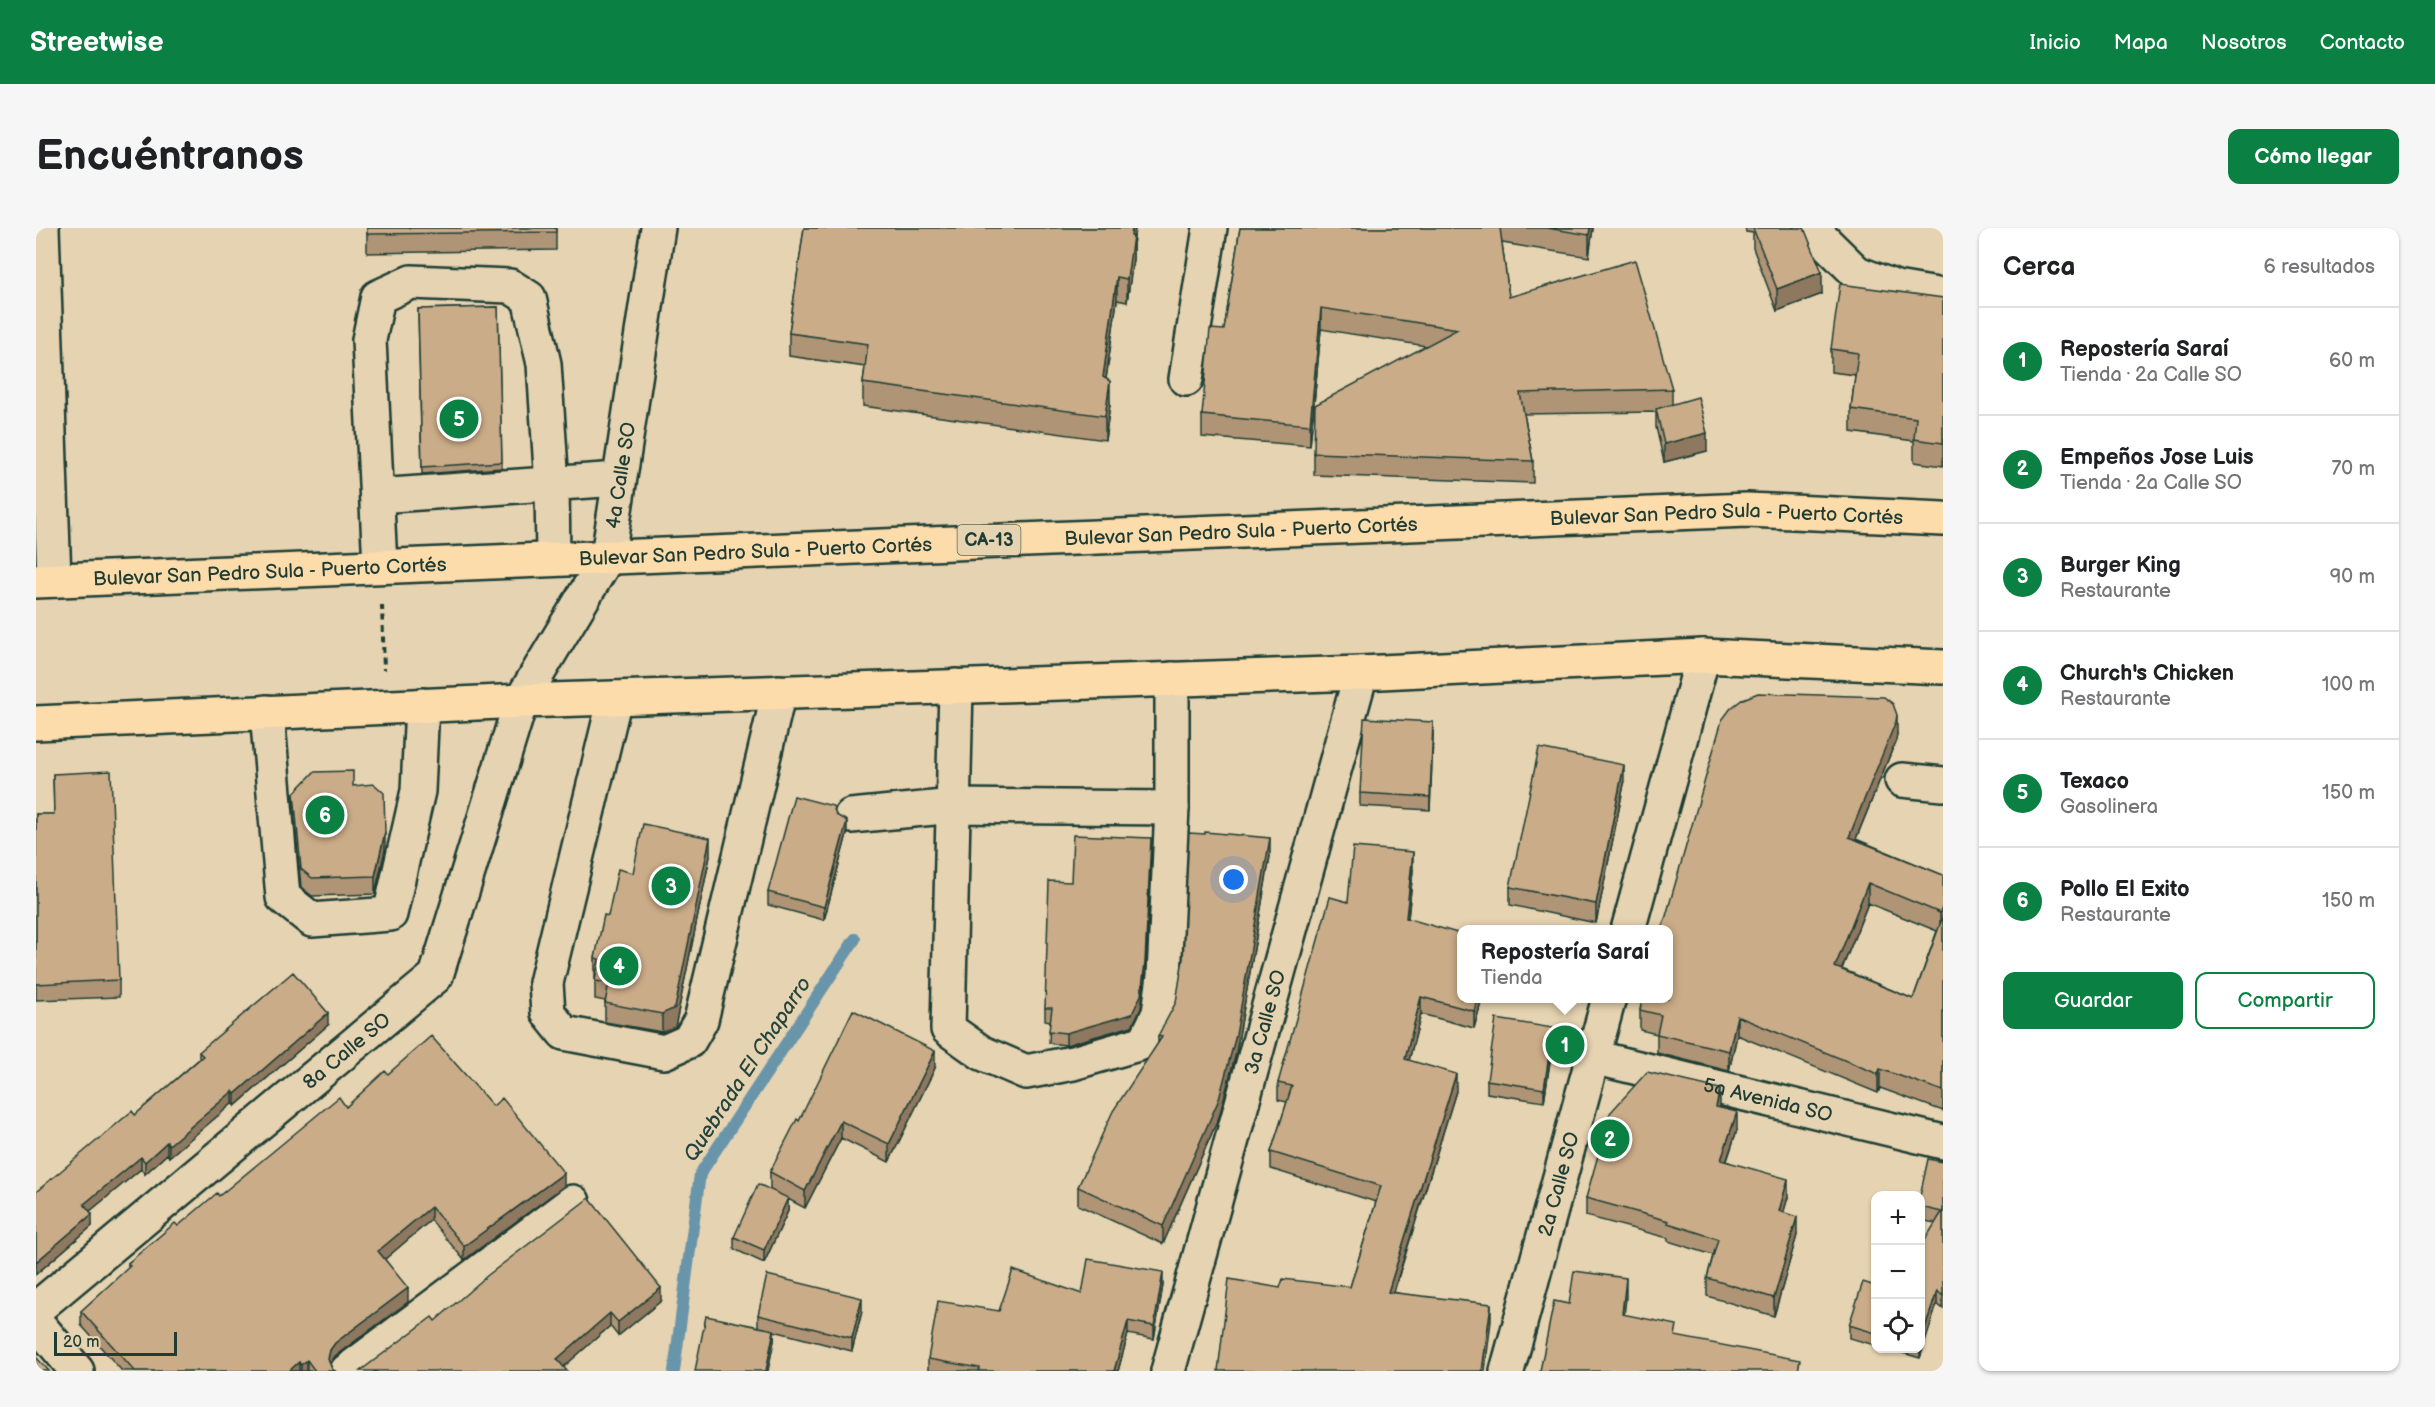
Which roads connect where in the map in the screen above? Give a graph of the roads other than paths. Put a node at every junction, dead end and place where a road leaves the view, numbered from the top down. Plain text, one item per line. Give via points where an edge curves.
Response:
1 (42, 228) edge
2 (658, 228) edge
3 (1210, 228) edge
4 (1811, 228) edge
5 (1943, 296) edge
6 (1186, 379) dead end
7 (618, 479) junction
8 (552, 485) junction
9 (377, 496) junction
10 (1943, 519) edge
11 (608, 556) junction
12 (553, 558) junction
13 (380, 566) junction
14 (45, 581) edge
15 (1703, 656) junction
16 (1943, 667) edge
17 (1361, 673) junction
18 (1172, 679) junction
19 (956, 686) junction
20 (779, 692) junction
21 (615, 698) junction
22 (521, 701) junction
23 (422, 705) junction
24 (267, 712) junction
25 (36, 723) edge
26 (1902, 780) dead end
27 (1943, 784) edge
28 (954, 806) junction
29 (1172, 808) junction
30 (851, 816) dead end
31 (1629, 925) edge
32 (1608, 1003) edge
33 (1593, 1057) junction
34 (1943, 1142) edge
35 (573, 1202) dead end
36 (36, 1309) edge
37 (36, 1322) edge
38 (77, 1371) edge
39 (347, 1371) edge
40 (1168, 1371) edge
41 (1507, 1371) edge

1 - 14 street
2 - 7 street, 4a Calle SO
3 - 6 street
4 - 5 street via 1857,273 1896,288
7 - 8 street
7 - 11 street, 4a Calle SO
8 - 9 street
8 - 9 street via 544,364 530,298 510,286 411,282 378,297 369,340
8 - 12 street
9 - 13 street
10 - 11 highway, Bulevar San Pedro Sula - Puerto Cortés / CA-13 via 1747,510
11 - 12 highway, Bulevar San Pedro Sula - Puerto Cortés / CA-13
11 - 22 street, 4a Calle SO
12 - 13 highway, Bulevar San Pedro Sula - Puerto Cortés / CA-13
13 - 14 highway, Bulevar San Pedro Sula - Puerto Cortés / CA-13
15 - 16 highway
15 - 17 highway
15 - 31 street
17 - 18 highway
17 - 40 street, 3a Calle SO
18 - 19 highway
18 - 29 street
19 - 20 highway
19 - 28 street
20 - 21 highway
20 - 21 street via 701,1020 689,1041 663,1053 564,1034 548,1013 546,983
21 - 22 highway
22 - 23 highway
22 - 36 street, 8a Calle SO via 436,976
23 - 24 highway
23 - 24 street via 418,791 390,914 312,920 283,897
24 - 25 highway
26 - 27 street
28 - 29 street
28 - 29 street via 948,1029 982,1053 1026,1072 1145,1042 1159,1012 1164,976
28 - 30 street
32 - 33 street, 2a Calle SO
33 - 34 street, 5a Avenida SO
33 - 41 street, 2a Calle SO
35 - 39 street
37 - 38 street

